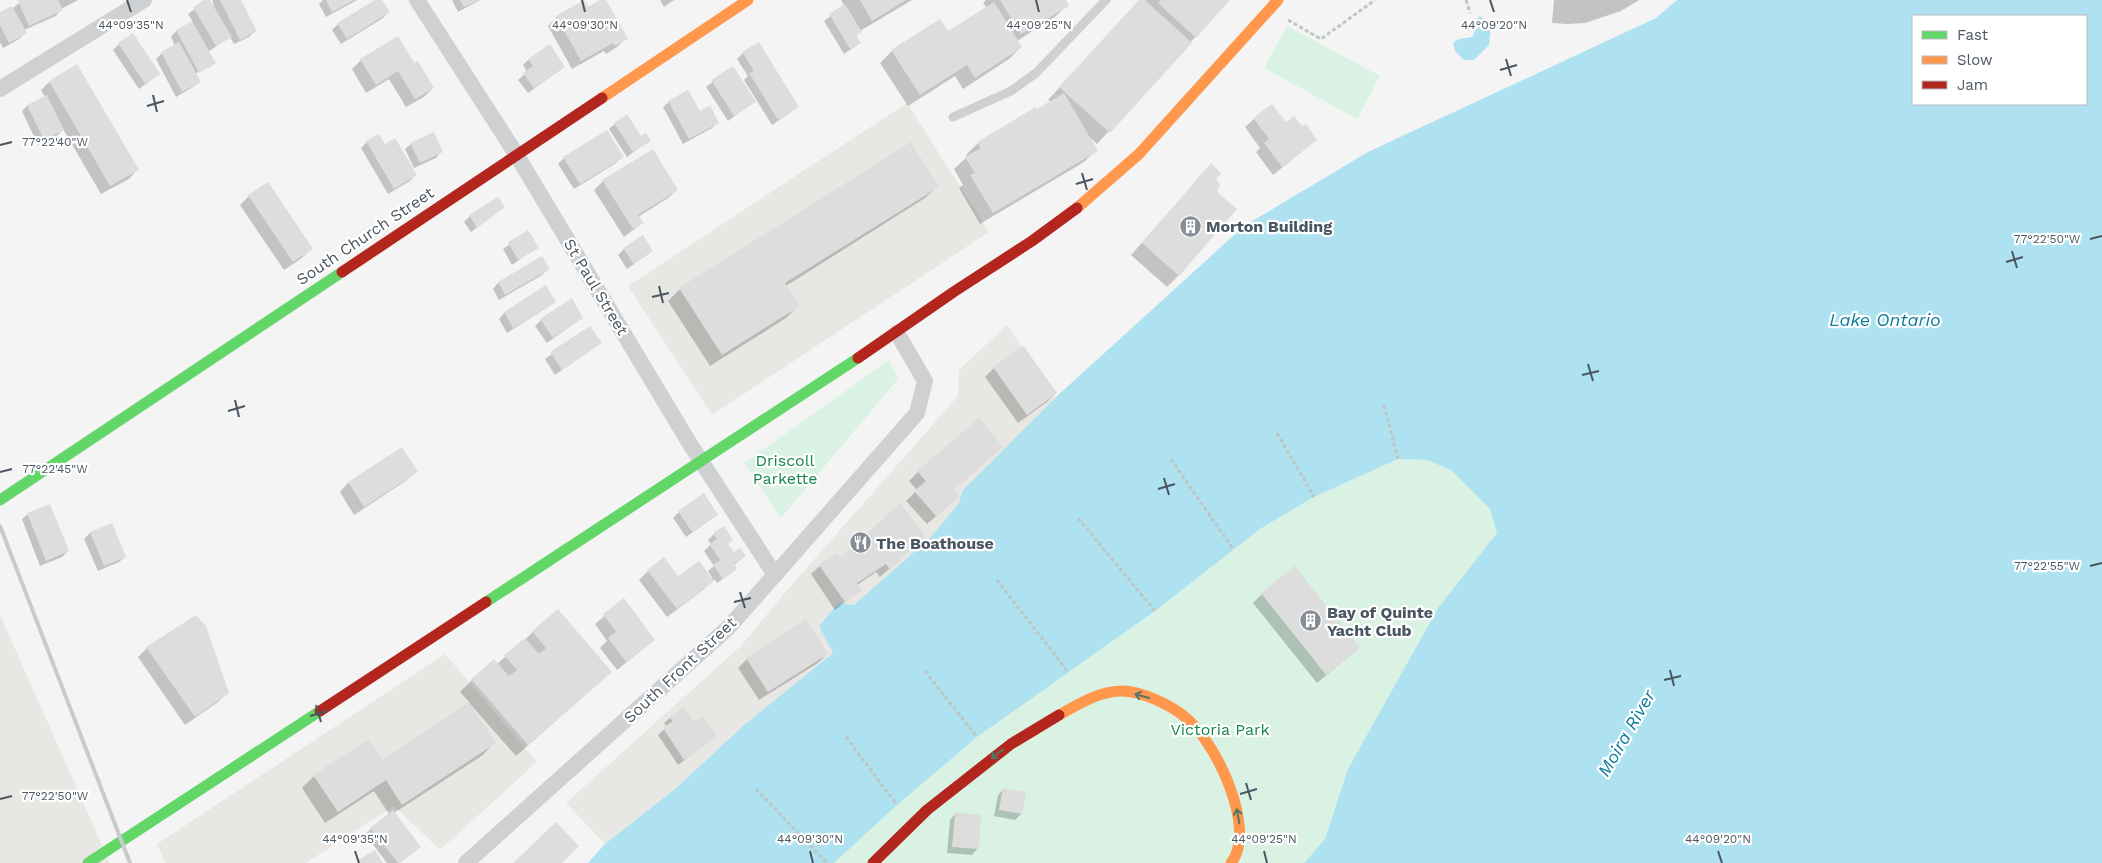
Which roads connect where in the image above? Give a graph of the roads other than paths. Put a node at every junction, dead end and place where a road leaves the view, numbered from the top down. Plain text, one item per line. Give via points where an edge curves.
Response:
1 (144, 0) edge
2 (417, 0) edge
3 (748, 0) edge
4 (1106, 0) edge
5 (1274, 4) edge
6 (0, 89) edge
7 (953, 118) dead end
8 (516, 154) junction
9 (897, 333) junction
10 (700, 460) junction
11 (0, 500) edge
12 (775, 575) junction
13 (88, 863) edge
14 (466, 863) edge
15 (873, 863) edge
16 (1231, 863) edge

1 - 6 street
2 - 8 street, St Paul Street
3 - 8 street, South Church Street
4 - 7 lane via 1036,74 1011,91
5 - 9 street via 1139,154 1090,198
8 - 10 street, St Paul Street
8 - 11 street, South Church Street
9 - 10 street
9 - 12 street, South Front Street via 925,381 917,413
10 - 12 street, St Paul Street
10 - 13 street
12 - 14 street, South Front Street via 729,627
16 -> 15 street via 1235,858 1240,829 1234,796 1211,748 1186,717 1155,699 1123,691 1088,698 1011,744 927,810

